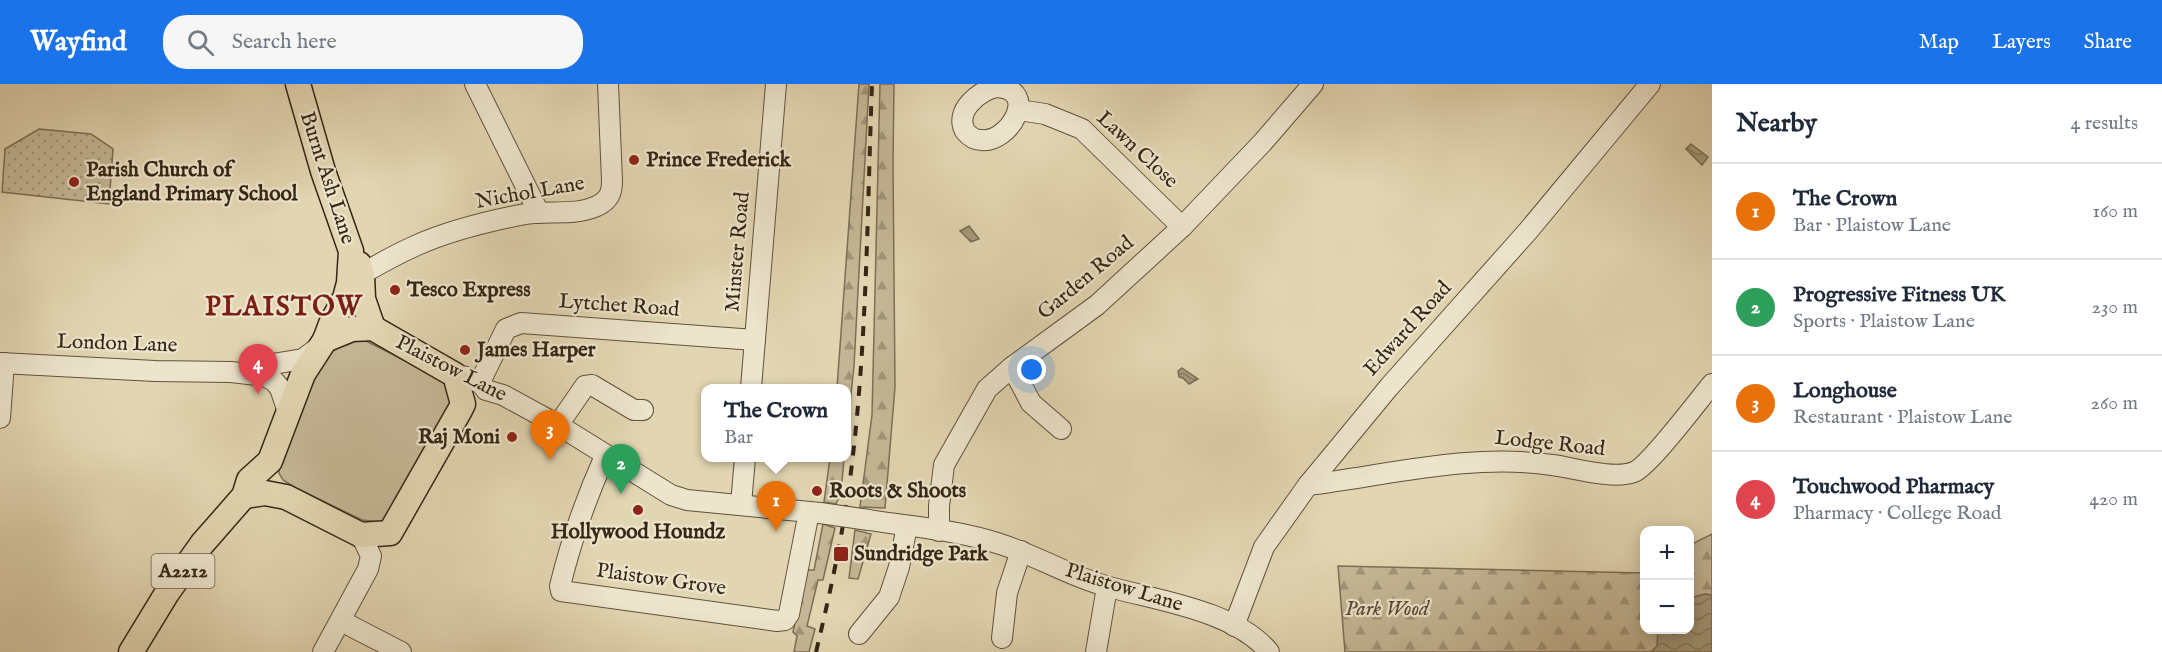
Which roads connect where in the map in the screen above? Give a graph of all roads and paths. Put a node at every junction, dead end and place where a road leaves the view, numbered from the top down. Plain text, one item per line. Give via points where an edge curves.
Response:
1 (298, 84) edge
2 (475, 84) edge
3 (608, 84) edge
4 (776, 84) edge
5 (1313, 84) edge
6 (1650, 84) edge
7 (1019, 110) dead end
8 (539, 213) junction
9 (1182, 226) junction
10 (351, 251) junction
11 (362, 274) junction
12 (373, 328) junction
13 (755, 340) junction
14 (322, 344) junction
15 (2, 363) edge
16 (1012, 367) junction
17 (231, 372) junction
18 (472, 382) junction
19 (751, 384) edge
20 (1712, 384) edge
21 (643, 410) dead end
22 (288, 412) junction
23 (0, 418) edge
24 (558, 425) junction
25 (1061, 429) dead end
26 (605, 456) junction
27 (270, 461) junction
28 (745, 462) edge
29 (1308, 484) junction
30 (244, 496) junction
31 (286, 497) junction
32 (741, 504) junction
33 (815, 512) junction
34 (907, 526) junction
35 (939, 531) junction
36 (366, 546) junction
37 (1021, 551) junction
38 (1107, 587) junction
39 (341, 621) junction
40 (1234, 626) junction
41 (859, 634) dead end
42 (1002, 638) dead end
43 (131, 652) edge
44 (323, 652) edge
45 (401, 652) edge
46 (1096, 652) edge
47 (1269, 652) edge

1 - 10 main road, Burnt Ash Lane / A2212
2 - 8 street
3 - 8 street, Nichol Lane via 612,192 595,207
4 - 13 street, Minster Road
5 - 9 street, Garden Road
6 - 29 street, Edward Road
7 - 9 street, Lawn Close via 1045,114 1082,129
8 - 11 street, Nichol Lane via 446,234 413,246
9 - 16 street, Garden Road via 1097,305
10 - 11 main road, Plaistow Lane
10 - 14 main road, Burnt Ash Lane / A2212 via 350,283
11 - 12 main road, Plaistow Lane via 363,298
12 - 14 main road, Plaistow Lane via 352,329
12 - 18 main road, Plaistow Lane
13 - 18 street, Lytchet Road via 521,323 506,329 482,378
13 - 19 street, Minster Road
14 - 17 street via 311,355 293,362
14 - 22 main road, A2212 via 303,374
15 - 17 street, London Lane
15 - 23 street
16 - 25 street via 1031,403
16 - 35 street, Garden Road via 987,390 944,465
17 - 22 street via 270,378 283,394
18 - 24 street, Plaistow Lane
18 - 36 main road via 394,529
20 - 29 street, Lodge Road via 1650,459 1634,472 1612,474 1550,464 1487,461
21 - 24 street via 634,410 592,385 585,386
22 - 27 main road, A2212
24 - 26 street, Plaistow Lane
26 - 32 street, Plaistow Lane via 671,495
26 - 33 street, Plaistow Grove via 568,552 561,591 785,620
27 - 30 main road, A2212 via 249,480
27 - 31 main road via 270,476
28 - 32 street
29 - 40 street, Edward Road via 1264,547
30 - 31 main road via 265,493
30 - 43 main road, A2212 via 196,552
31 - 36 main road
32 - 33 street, Plaistow Lane
33 - 34 street, Plaistow Lane, bridge
34 - 35 street, Plaistow Lane
34 - 41 street via 889,597
35 - 37 street, Plaistow Lane via 977,537
36 - 39 street via 368,569
37 - 38 street, Plaistow Lane
37 - 42 street via 1007,593
38 - 40 street, Plaistow Lane via 1184,606
38 - 46 street
39 - 44 street
39 - 45 street
40 - 47 street, Plaistow Lane

